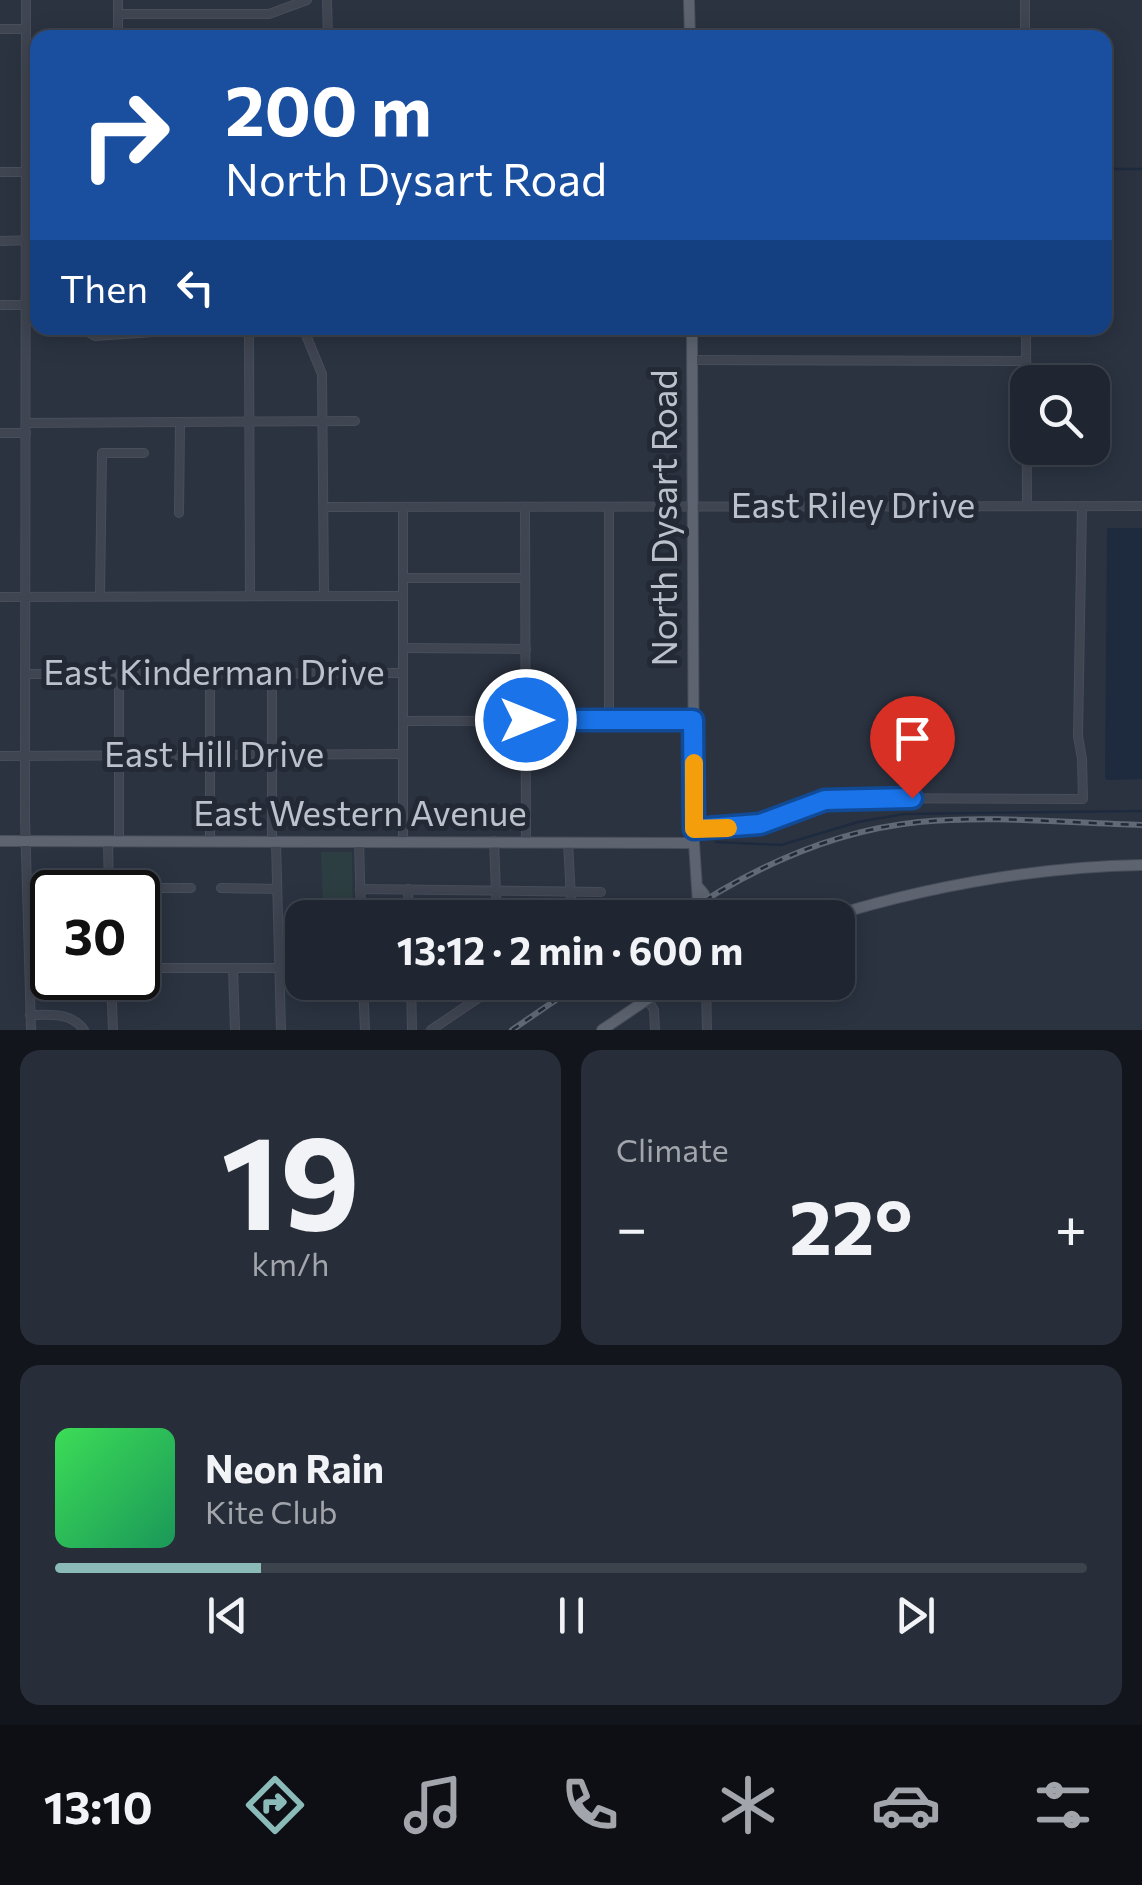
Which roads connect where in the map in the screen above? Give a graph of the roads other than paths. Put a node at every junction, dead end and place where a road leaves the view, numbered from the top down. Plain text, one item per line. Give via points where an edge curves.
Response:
1 (26, 0) edge
2 (118, 0) edge
3 (307, 0) edge
4 (327, 0) edge
5 (689, 0) edge
6 (1024, 0) edge
7 (118, 14) junction
8 (0, 29) edge
9 (26, 29) junction
10 (118, 30) edge
11 (328, 30) edge
12 (690, 30) edge
13 (1024, 30) edge
14 (26, 80) junction
15 (30, 80) edge
16 (0, 172) edge
17 (26, 172) junction
18 (0, 241) edge
19 (26, 241) junction
20 (30, 241) edge
21 (0, 305) edge
22 (26, 305) junction
23 (30, 305) edge
24 (248, 335) edge
25 (306, 335) edge
26 (692, 335) edge
27 (1026, 335) edge
28 (692, 360) junction
29 (1026, 361) junction
30 (251, 422) junction
31 (324, 422) junction
32 (355, 422) dead end
33 (180, 423) junction
34 (26, 428) junction
35 (0, 433) edge
36 (144, 453) dead end
37 (1027, 505) junction
38 (1082, 506) junction
39 (1142, 506) edge
40 (324, 507) junction
41 (403, 507) junction
42 (525, 507) junction
43 (609, 507) junction
44 (692, 507) junction
45 (179, 513) dead end
46 (403, 578) junction
47 (526, 578) junction
48 (26, 595) junction
49 (250, 595) junction
50 (324, 595) junction
51 (100, 596) junction
52 (403, 596) junction
53 (0, 597) edge
54 (403, 648) junction
55 (526, 649) junction
56 (119, 673) junction
57 (210, 673) junction
58 (272, 673) junction
59 (403, 673) junction
60 (25, 674) junction
61 (526, 720) junction
62 (609, 720) junction
63 (693, 720) junction
64 (403, 721) junction
65 (403, 754) junction
66 (119, 755) junction
67 (210, 755) junction
68 (272, 755) junction
69 (0, 756) edge
70 (26, 756) junction
71 (694, 829) junction
72 (0, 841) edge
73 (26, 841) junction
74 (113, 841) junction
75 (358, 841) junction
76 (404, 841) junction
77 (494, 841) junction
78 (210, 842) junction
79 (274, 842) junction
80 (526, 842) junction
81 (568, 842) junction
82 (694, 843) junction
83 (1142, 865) edge
84 (111, 870) edge
85 (192, 888) dead end
86 (221, 888) dead end
87 (699, 888) junction
88 (160, 889) edge
89 (277, 889) junction
90 (408, 889) junction
91 (496, 889) junction
92 (360, 890) junction
93 (571, 890) junction
94 (602, 892) dead end
95 (360, 900) edge
96 (408, 900) edge
97 (496, 900) edge
98 (571, 900) edge
99 (696, 900) edge
100 (705, 900) edge
101 (855, 909) edge
102 (160, 968) edge
103 (234, 968) junction
104 (279, 968) junction
105 (112, 1000) edge
106 (363, 1000) edge
107 (411, 1000) edge
108 (475, 1000) edge
109 (648, 1000) joint
110 (706, 1000) edge
111 (30, 1015) junction
112 (31, 1030) edge
113 (84, 1030) edge
114 (113, 1030) edge
115 (235, 1030) edge
116 (281, 1030) edge
117 (364, 1030) edge
118 (412, 1030) edge
119 (431, 1030) edge
120 (602, 1030) edge
121 (655, 1030) edge
122 (707, 1030) edge

1 - 9 street
2 - 7 street
3 - 7 street via 269,14
4 - 11 street
5 - 12 main road
6 - 13 street
7 - 10 street
8 - 9 street
9 - 14 street
14 - 15 street
14 - 17 street
16 - 17 street
17 - 19 street
18 - 19 street
19 - 20 street
19 - 22 street
21 - 22 street
22 - 23 street
22 - 34 street
24 - 30 street
25 - 31 street via 322,374
26 - 28 main road, North Dysart Road
27 - 29 street
28 - 29 street
28 - 44 main road, North Dysart Road
29 - 37 street
30 - 31 street
30 - 33 street
30 - 49 street
31 - 32 street
31 - 40 street
33 - 34 street
33 - 45 street
34 - 35 street
34 - 48 street
36 - 51 street via 102,453
37 - 38 street, East Riley Drive
37 - 44 street, East Riley Drive
38 - 39 street, East Riley Drive
38 - 71 street via 1083,799 834,798 760,824
40 - 41 street, East Riley Drive
40 - 50 street
41 - 42 street, East Riley Drive
41 - 46 street
42 - 43 street, East Riley Drive
42 - 47 street
43 - 44 street, East Riley Drive
43 - 62 street
44 - 63 main road, North Dysart Road
46 - 47 street
46 - 52 street
47 - 55 street
48 - 51 street
48 - 53 street
48 - 60 street
49 - 50 street
49 - 51 street
50 - 52 street
52 - 54 street
54 - 55 street, East Kinderman Drive
54 - 59 street
55 - 61 street
56 - 57 street, East Kinderman Drive
56 - 60 street, East Kinderman Drive
56 - 66 street
57 - 58 street, East Kinderman Drive
57 - 67 street
58 - 59 street, East Kinderman Drive
58 - 68 street
59 - 64 street
60 - 70 street
61 - 62 street
61 - 64 street
61 - 80 street
62 - 63 street
63 - 71 main road, North Dysart Road
64 - 65 street
65 - 68 street, East Hill Drive
65 - 76 street
66 - 67 street, East Hill Drive
66 - 70 street, East Hill Drive
66 - 74 street
67 - 68 street, East Hill Drive
67 - 78 street
68 - 79 street
69 - 70 street, East Hill Drive
70 - 73 street
71 - 82 main road, North Dysart Road
72 - 73 main road, East Western Avenue
73 - 74 main road, East Western Avenue
73 - 111 street
74 - 78 main road, East Western Avenue
74 - 84 street
75 - 76 main road, East Western Avenue
75 - 79 main road, East Western Avenue
75 - 92 street
76 - 77 main road, East Western Avenue
77 - 80 main road, East Western Avenue
77 - 91 street
78 - 79 main road, East Western Avenue
79 - 89 street
80 - 81 main road, East Western Avenue
81 - 82 main road, East Western Avenue
81 - 93 street
82 - 87 main road, North Dysart Road
83 - 101 main road via 985,878
85 - 88 street
86 - 89 street
87 - 99 main road
87 - 100 main road
89 - 104 street
90 - 91 street
90 - 92 street
90 - 96 street
91 - 93 street
91 - 97 street
92 - 95 street
93 - 94 street
93 - 98 street
102 - 103 street
103 - 104 street
103 - 115 street
104 - 116 street
105 - 114 street
106 - 117 street
107 - 118 street
108 - 119 street
109 - 120 main road
109 - 121 street
110 - 122 street
111 - 112 street
111 - 113 street via 69,1017

